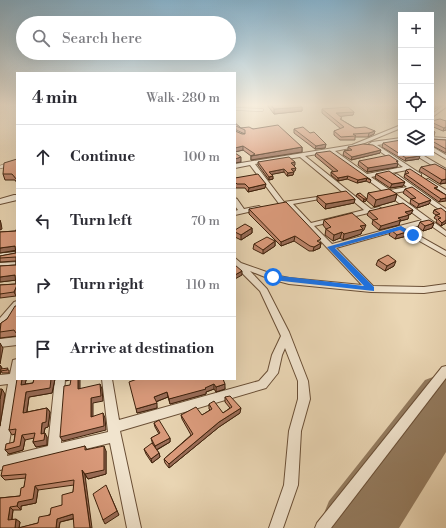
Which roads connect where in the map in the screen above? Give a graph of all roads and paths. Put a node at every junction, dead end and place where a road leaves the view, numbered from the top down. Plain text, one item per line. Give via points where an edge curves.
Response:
1 (394, 130) edge
2 (434, 139) edge
3 (446, 140) edge
4 (398, 141) edge
5 (370, 143) junction
6 (331, 150) junction
7 (434, 150) edge
8 (301, 155) junction
9 (389, 155) junction
10 (420, 156) edge
11 (382, 157) edge
12 (446, 157) edge
13 (16, 162) edge
14 (251, 163) junction
15 (236, 166) edge
16 (0, 167) edge
17 (407, 168) junction
18 (388, 171) junction
19 (446, 172) edge
20 (365, 176) junction
21 (411, 188) junction
22 (346, 192) junction
23 (388, 192) junction
24 (446, 193) edge
25 (16, 194) edge
26 (0, 198) edge
27 (16, 198) edge
28 (0, 202) edge
29 (279, 205) junction
30 (396, 205) junction
31 (369, 211) junction
32 (238, 212) edge
33 (446, 212) edge
34 (427, 221) junction
35 (310, 226) junction
36 (401, 228) junction
37 (446, 234) edge
38 (330, 247) junction
39 (16, 254) edge
40 (446, 254) edge
41 (0, 256) edge
42 (237, 262) edge
43 (16, 265) edge
44 (0, 266) edge
45 (446, 288) edge
46 (371, 289) junction
47 (15, 307) edge
48 (0, 312) edge
49 (0, 324) edge
50 (285, 337) junction
51 (16, 341) edge
52 (0, 343) edge
53 (446, 370) edge
54 (15, 379) edge
55 (0, 380) edge
56 (60, 380) edge
57 (107, 380) edge
58 (4, 420) edge
59 (115, 432) junction
60 (54, 450) junction
61 (0, 463) edge
62 (134, 528) edge
63 (276, 528) edge
64 (322, 528) edge

1 - 5 street
2 - 3 street
4 - 5 street
5 - 6 street
5 - 9 street
6 - 8 street
6 - 20 street via 352,163
7 - 12 street
8 - 14 street
8 - 22 street
9 - 11 street
9 - 17 street
10 - 19 street
13 - 16 lane
14 - 15 street
14 - 29 street
17 - 18 street
17 - 24 street
18 - 20 street
18 - 21 street
20 - 23 street
21 - 23 street
21 - 33 street
22 - 29 street
22 - 31 street
23 - 30 street
25 - 26 street
27 - 28 street
29 - 32 street
29 - 35 street
30 - 31 street
30 - 34 street
31 - 35 street
34 - 36 street
34 - 37 street
35 - 38 street
36 - 38 street
36 - 40 street
38 - 46 street
39 - 41 street
42 - 46 street via 289,281
42 - 50 street via 264,289
43 - 44 street
45 - 46 street
47 - 48 street
47 - 49 street
50 - 59 street via 277,354 273,373 262,385
50 - 63 street via 303,381 304,400 295,432 291,484
51 - 52 street
53 - 64 street
54 - 55 street
54 - 58 street
56 - 60 street
57 - 59 street
58 - 61 street
59 - 60 street
59 - 62 street
60 - 61 street

